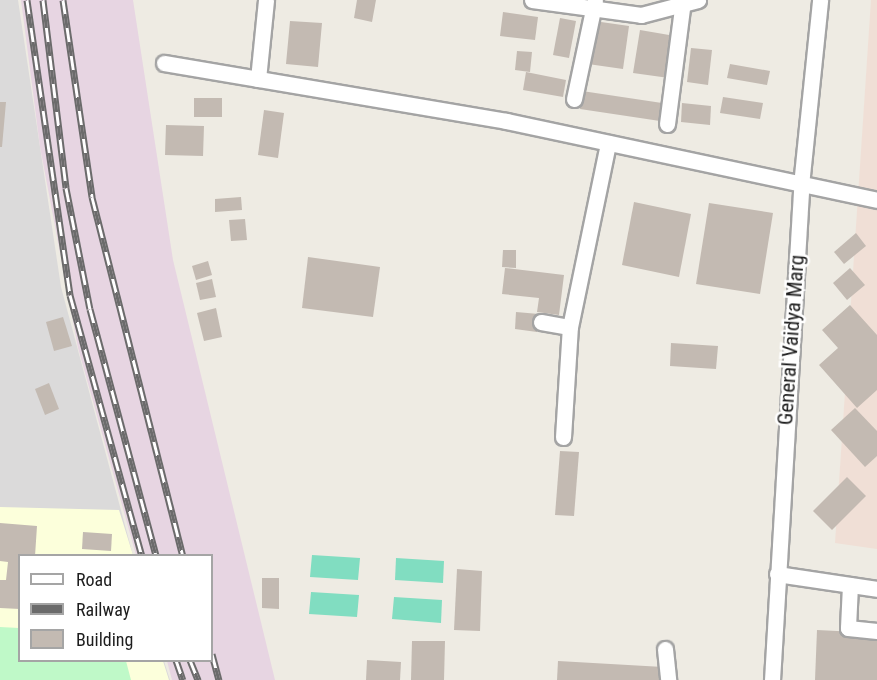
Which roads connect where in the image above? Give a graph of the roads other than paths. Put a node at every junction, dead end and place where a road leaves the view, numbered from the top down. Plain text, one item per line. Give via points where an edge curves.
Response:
1 (266, 0) edge
2 (532, 0) edge
3 (820, 0) edge
4 (689, 2) edge
5 (594, 4) edge
6 (164, 63) dead end
7 (258, 80) junction
8 (574, 99) dead end
9 (667, 124) dead end
10 (608, 143) junction
11 (801, 185) junction
12 (877, 200) edge
13 (541, 322) dead end
14 (570, 327) junction
15 (563, 437) dead end
16 (777, 574) junction
17 (850, 585) junction
18 (877, 589) edge
19 (877, 631) edge
20 (665, 649) dead end
21 (668, 680) edge
22 (771, 680) edge

1 - 7 street
2 - 5 street
3 - 11 street, General Vaidya Marg
4 - 5 street via 641,15
4 - 9 street
5 - 8 street
6 - 7 street
7 - 10 street
10 - 11 street
10 - 14 street
11 - 12 street
11 - 16 street, General Vaidya Marg
13 - 14 street
14 - 15 street
16 - 17 street
16 - 22 street, General Vaidya Marg
17 - 18 street
17 - 19 street via 848,628
20 - 21 street

